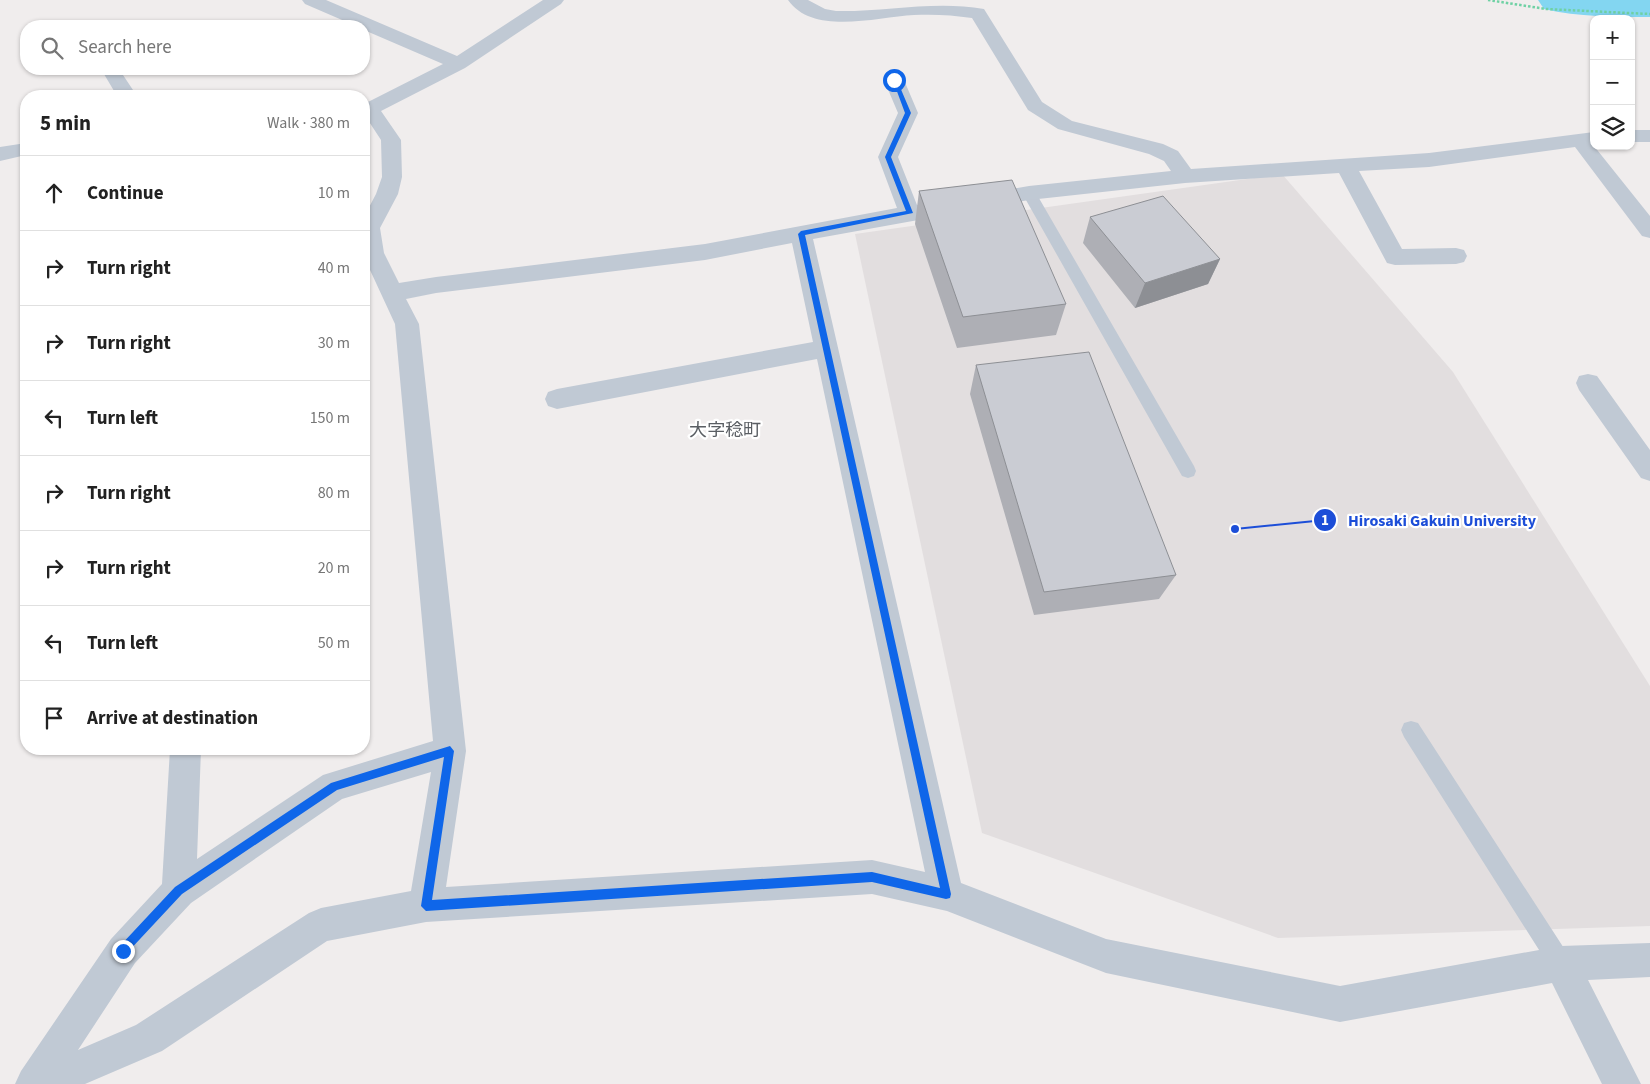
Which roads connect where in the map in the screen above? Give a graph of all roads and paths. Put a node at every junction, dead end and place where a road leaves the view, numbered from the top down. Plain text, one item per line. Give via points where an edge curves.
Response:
1 (311, 0) edge
2 (555, 0) edge
3 (797, 0) edge
4 (1488, 0) edge
5 (977, 7) edge
6 (1650, 14) edge
7 (357, 20) edge
8 (370, 26) edge
9 (458, 64) junction
10 (114, 75) edge
11 (894, 80) dead end
12 (123, 90) edge
13 (370, 107) edge
14 (370, 112) edge
15 (1635, 136) edge
16 (1650, 136) edge
17 (1587, 139) edge
18 (20, 150) edge
19 (0, 154) edge
20 (1345, 165) junction
21 (1185, 176) junction
22 (1029, 193) junction
23 (910, 213) junction
24 (370, 226) edge
25 (1650, 231) edge
26 (370, 234) edge
27 (801, 234) junction
28 (1456, 256) dead end
29 (392, 293) junction
30 (827, 348) junction
31 (1588, 383) dead end
32 (557, 399) dead end
33 (1650, 470) edge
34 (1188, 471) dead end
35 (1411, 730) dead end
36 (450, 751) junction
37 (185, 755) edge
38 (179, 891) junction
39 (946, 894) junction
40 (426, 906) junction
41 (1650, 960) edge
42 (1561, 964) junction
43 (34, 1084) edge
44 (42, 1084) edge
45 (1622, 1084) edge

1 - 7 street
2 - 9 street
3 - 5 street via 803,7 827,16
4 - 6 path via 1546,9
5 - 21 street via 1035,106 1065,125 1156,149 1171,156
8 - 9 street
9 - 13 street
10 - 12 street
11 - 23 street via 908,113 888,157
14 - 24 street via 390,140 392,177 388,194
15 - 16 street
17 - 20 street via 1429,160
17 - 25 street
18 - 19 street
20 - 21 street
20 - 28 street via 1395,257
21 - 22 street
22 - 23 street
22 - 34 lane
23 - 27 street
26 - 29 street via 373,252
27 - 29 street via 705,252 436,284
27 - 30 street
29 - 36 street via 407,324
30 - 32 street
30 - 39 street
31 - 33 street
35 - 42 lane
36 - 38 street via 334,786
36 - 40 street
37 - 38 street
38 - 43 street via 123,951
39 - 40 street via 872,877
39 - 42 street via 1106,956 1340,1004
40 - 44 street via 321,925 149,1038
41 - 42 street
42 - 45 street

